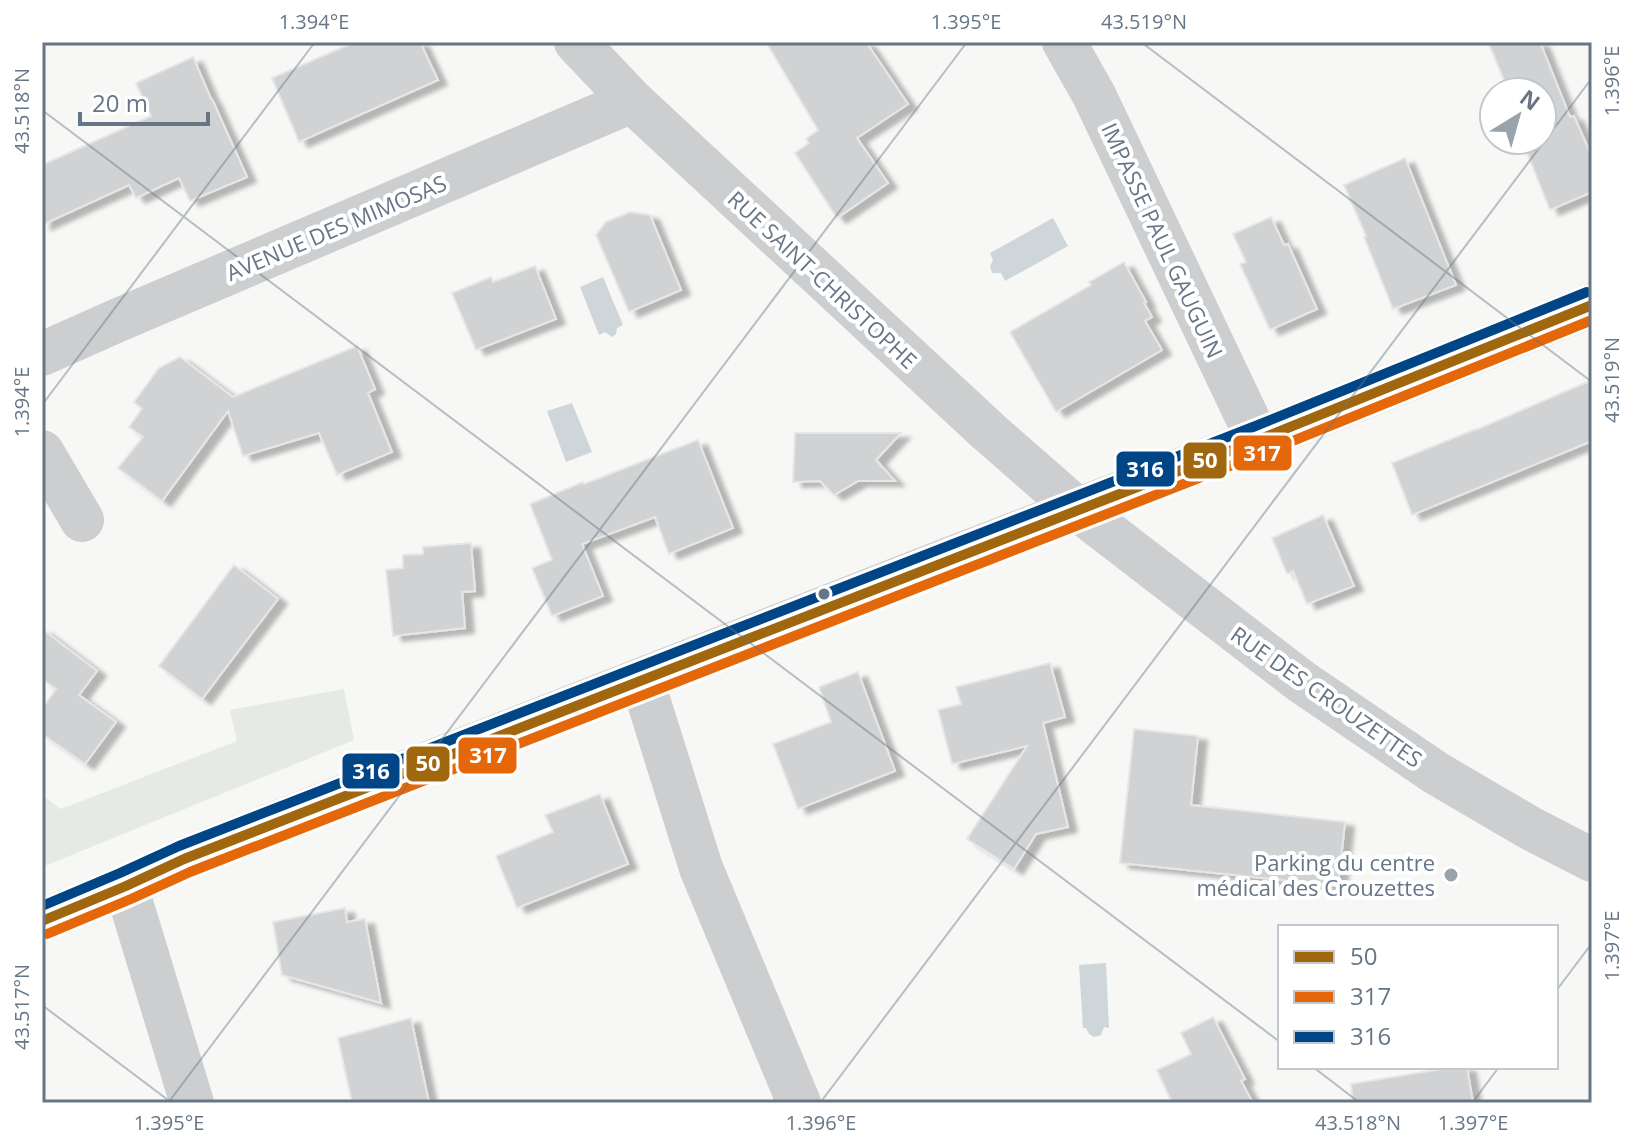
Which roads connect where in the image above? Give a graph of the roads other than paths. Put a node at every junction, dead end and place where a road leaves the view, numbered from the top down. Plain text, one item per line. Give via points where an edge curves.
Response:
1 (576, 42) edge
2 (1064, 42) edge
3 (632, 101) junction
4 (1592, 305) edge
5 (42, 354) edge
6 (1258, 440) junction
7 (42, 452) edge
8 (1077, 509) junction
9 (82, 520) dead end
10 (640, 680) junction
11 (1592, 860) edge
12 (126, 886) junction
13 (42, 921) edge
14 (192, 1103) edge
15 (799, 1103) edge

1 - 3 street, RUE SAINT-CHRISTOPHE
2 - 6 street, IMPASSE PAUL GAUGUIN
3 - 5 street, AVENUE DES MIMOSAS
3 - 8 street, RUE SAINT-CHRISTOPHE
4 - 6 street
6 - 8 street
7 - 9 street
8 - 10 street
8 - 11 street, RUE DES CROUZETTES via 1326,698 1436,773
10 - 12 street
10 - 15 street via 701,868
12 - 13 street
12 - 14 street

